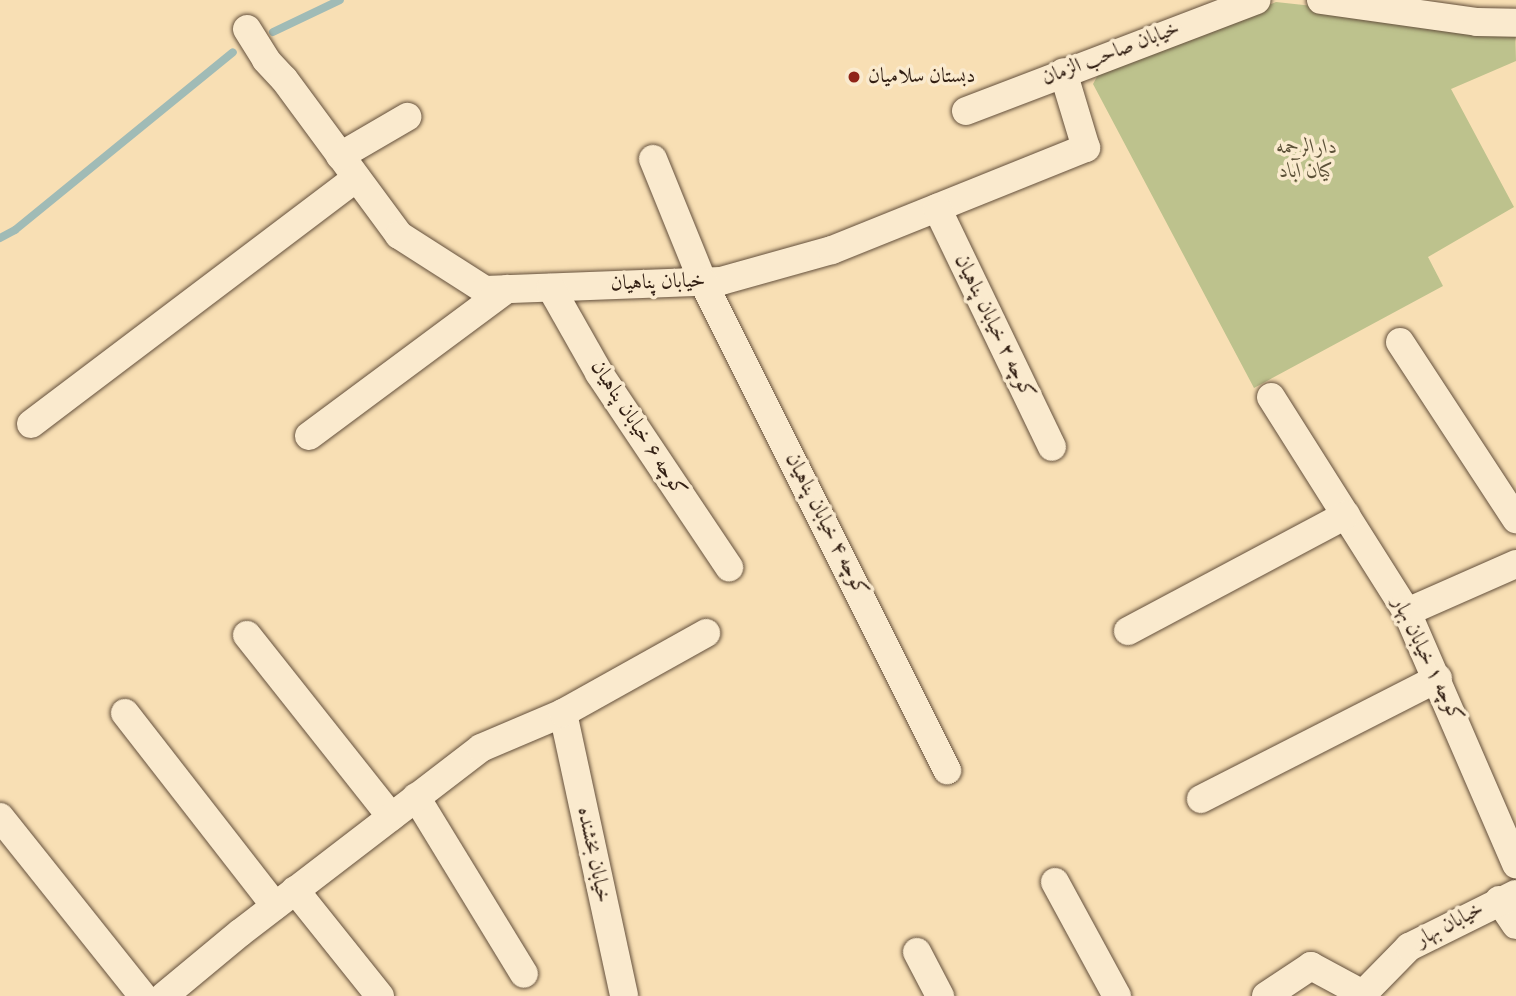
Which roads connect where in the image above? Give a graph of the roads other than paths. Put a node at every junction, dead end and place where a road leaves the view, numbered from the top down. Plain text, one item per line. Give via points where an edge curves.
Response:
1 (1258, 0) edge
2 (1321, 0) edge
3 (1516, 23) edge
4 (247, 29) dead end
5 (1063, 72) junction
6 (966, 111) dead end
7 (407, 117) dead end
8 (653, 159) dead end
9 (348, 167) junction
10 (937, 208) junction
11 (703, 282) junction
12 (551, 288) junction
13 (508, 289) junction
14 (1400, 342) dead end
15 (1271, 397) dead end
16 (32, 424) dead end
17 (309, 436) dead end
18 (1052, 447) dead end
19 (1346, 515) junction
20 (1516, 519) edge
21 (1516, 564) edge
22 (729, 567) dead end
23 (1408, 612) junction
24 (1128, 631) dead end
25 (706, 634) dead end
26 (247, 635) dead end
27 (1438, 678) junction
28 (125, 713) dead end
29 (563, 713) junction
30 (947, 770) dead end
31 (416, 797) junction
32 (1201, 799) dead end
33 (0, 817) edge
34 (391, 817) junction
35 (1516, 864) edge
36 (1055, 882) dead end
37 (1508, 897) edge
38 (285, 898) junction
39 (1516, 925) edge
40 (917, 952) dead end
41 (524, 974) dead end
42 (172, 993) edge
43 (1362, 995) edge
44 (144, 996) edge
45 (380, 996) edge
46 (624, 996) edge
47 (940, 996) edge
48 (1117, 996) edge
49 (1266, 996) edge

1 - 5 street, خیابان صاحب الزمان
2 - 3 street via 1477,22
4 - 9 street, خیابان پناهیان
5 - 6 street, خیابان صاحب الزمان
5 - 10 street, خیابان پناهیان via 1086,148
7 - 9 street
8 - 11 street, کوچه ۴ خیابان پناهیان
9 - 13 street, خیابان پناهیان via 399,235 485,290
9 - 16 street
10 - 11 street, خیابان پناهیان via 832,250
10 - 18 street, کوچه ۲ خیابان پناهیان
11 - 12 street, خیابان پناهیان
11 - 30 street, کوچه ۴ خیابان پناهیان
12 - 13 street, خیابان پناهیان
12 - 22 street, کوچه ۶ خیابان پناهیان via 599,373
13 - 17 street
14 - 20 street
15 - 19 street, کوچه ۱ خیابان بهار
19 - 23 street, کوچه ۱ خیابان بهار
19 - 24 street
21 - 23 street
23 - 27 street, کوچه ۱ خیابان بهار
25 - 29 street
26 - 34 street
27 - 32 street
27 - 35 street, کوچه ۱ خیابان بهار
28 - 38 street
29 - 31 street via 481,748
29 - 46 street, خیابان بخشنده
31 - 34 street
31 - 41 street
33 - 44 street
34 - 38 street
36 - 48 street
37 - 39 street
37 - 43 street, خیابان بهار via 1409,947
38 - 42 street
38 - 45 street
40 - 47 street
43 - 49 street via 1311,966

